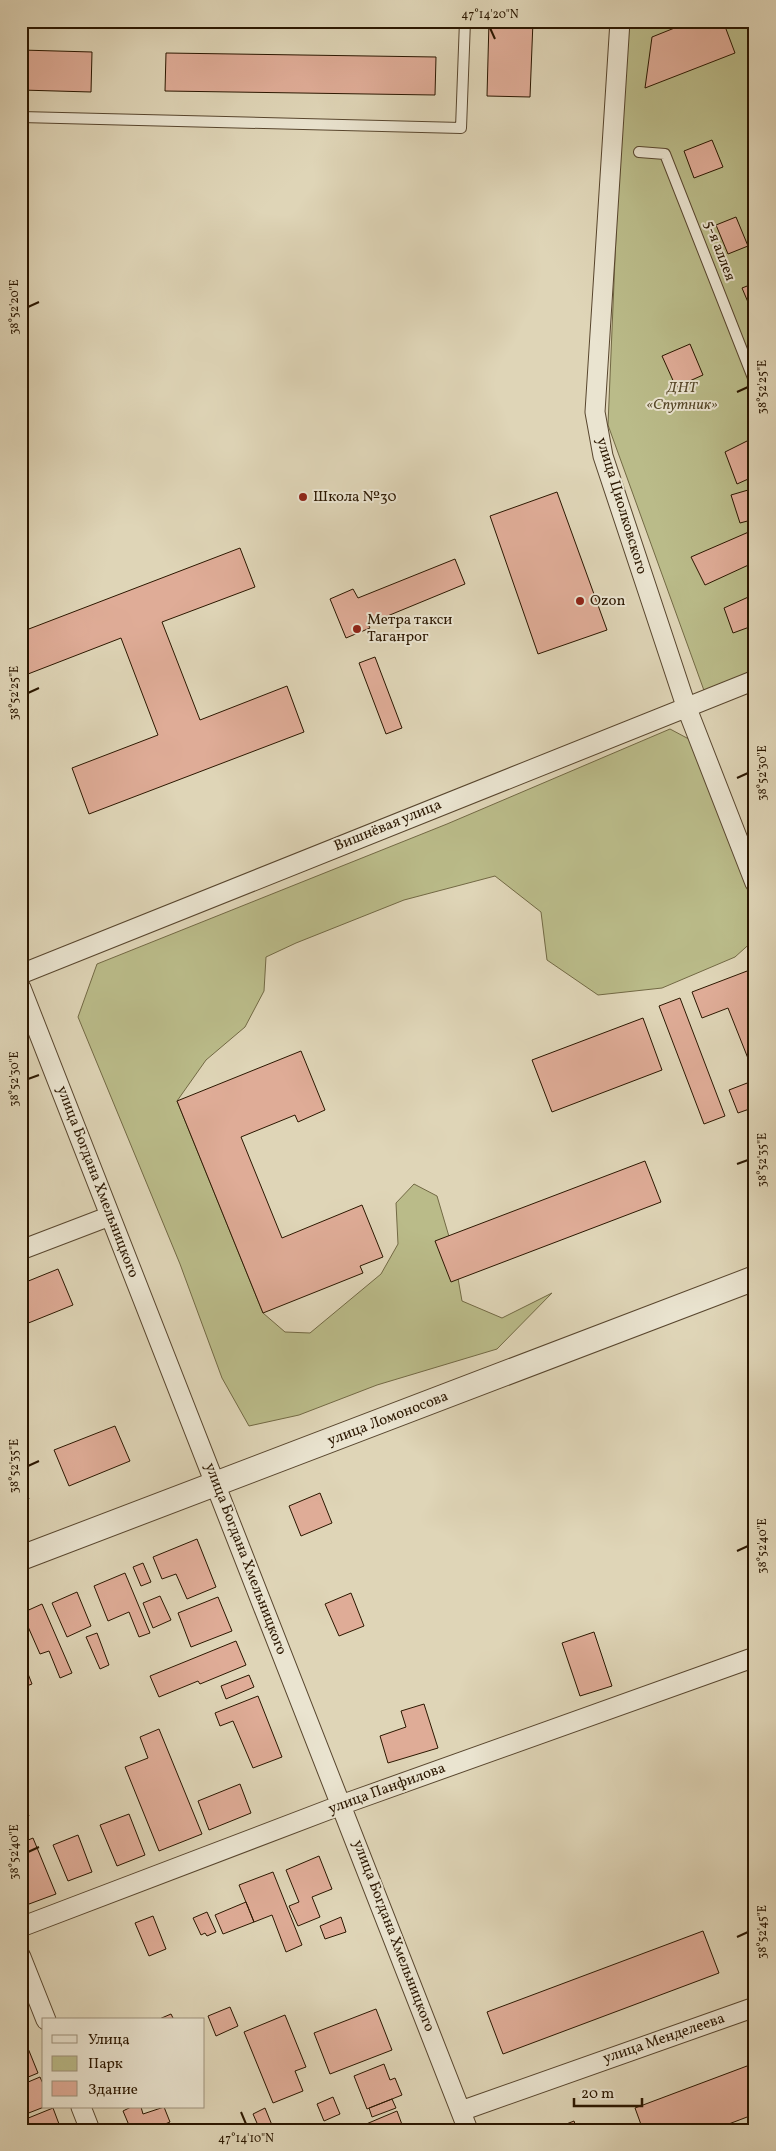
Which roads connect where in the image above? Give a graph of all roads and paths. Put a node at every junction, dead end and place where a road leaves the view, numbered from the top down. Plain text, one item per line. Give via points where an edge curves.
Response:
1 (465, 21) edge
2 (620, 21) edge
3 (21, 117) edge
4 (639, 152) dead end
5 (755, 383) edge
6 (755, 680) edge
7 (686, 706) junction
8 (755, 883) edge
9 (21, 974) edge
10 (21, 988) edge
11 (110, 1216) junction
12 (21, 1250) edge
13 (755, 1278) edge
14 (216, 1485) junction
15 (21, 1558) edge
16 (755, 1657) edge
17 (341, 1805) junction
18 (21, 1927) edge
19 (21, 1957) edge
20 (755, 2007) edge
21 (45, 2018) edge
22 (81, 2108) edge
23 (461, 2111) junction
24 (90, 2130) edge
25 (468, 2130) edge

1 - 3 lane via 460,128
2 - 7 street, улица Циолковского via 594,412 603,456
4 - 5 lane, 5-я аллея via 665,154
6 - 7 street, Вишнёвая улица
7 - 8 street, улица Циолковского
7 - 9 street, Вишнёвая улица
10 - 11 street, улица Богдана Хмельницкого
11 - 12 street
11 - 14 street, улица Богдана Хмельницкого
13 - 14 street, улица Ломоносова
14 - 15 street, улица Ломоносова
14 - 17 street, улица Богдана Хмельницкого
16 - 17 street, улица Панфилова
17 - 18 street, улица Панфилова
17 - 23 street, улица Богдана Хмельницкого
19 - 21 street
20 - 23 street, улица Менделеева
22 - 24 street
23 - 25 street, улица Богдана Хмельницкого

